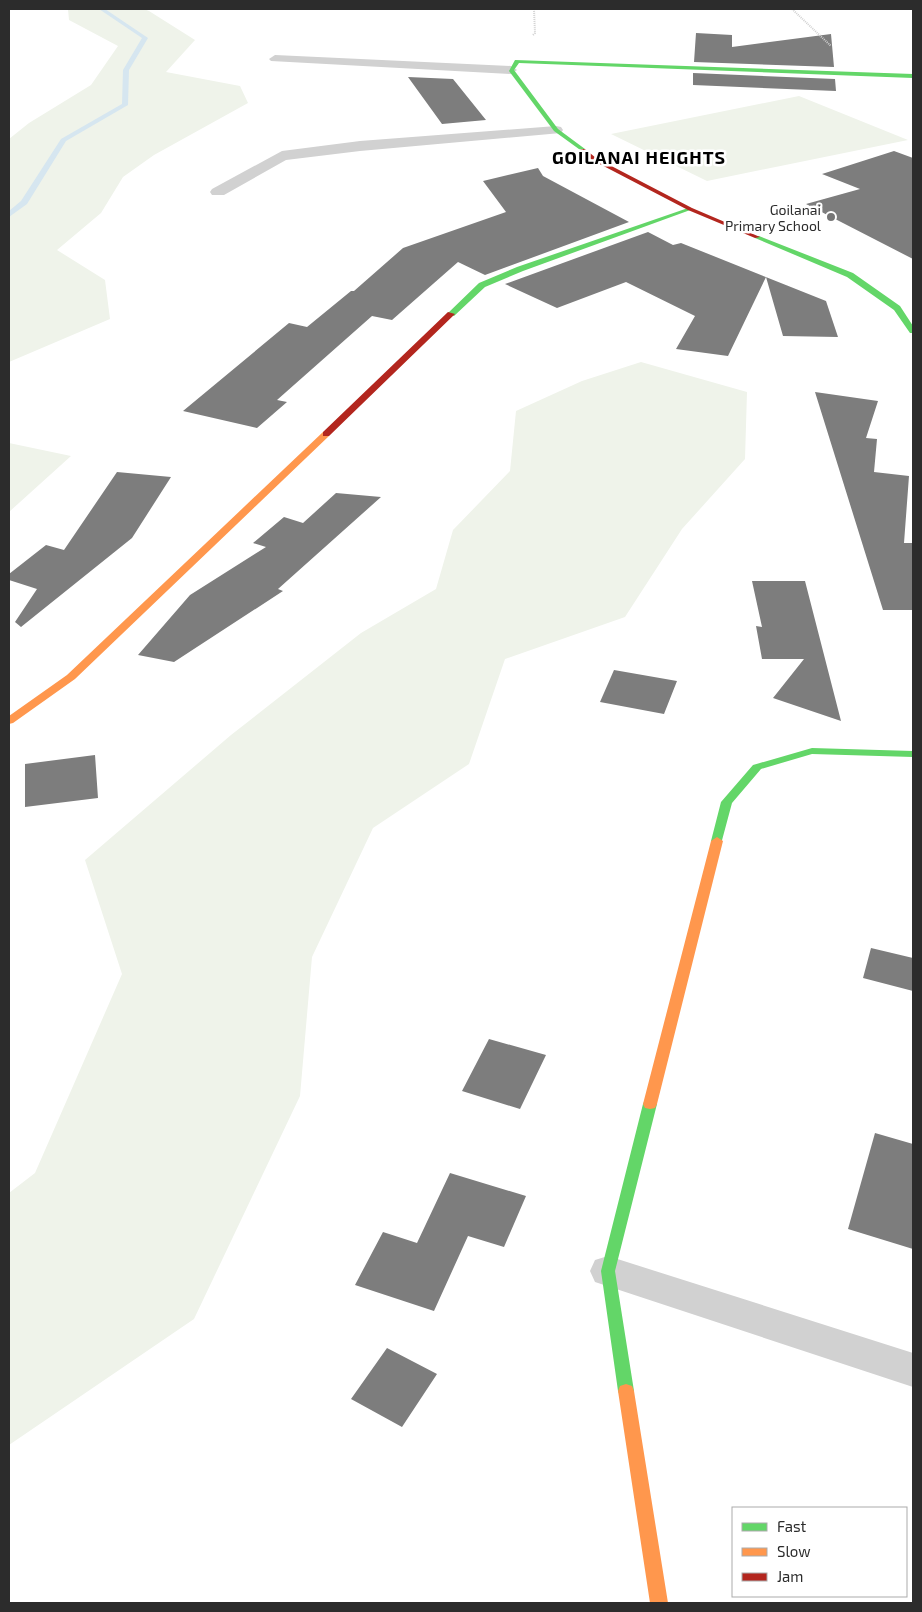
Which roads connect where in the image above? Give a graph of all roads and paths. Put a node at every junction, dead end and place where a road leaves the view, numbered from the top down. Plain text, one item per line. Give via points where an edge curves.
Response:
1 (792, 9) edge
2 (275, 59) dead end
3 (511, 70) junction
4 (863, 75) junction
5 (913, 76) edge
6 (556, 130) junction
7 (218, 192) dead end
8 (690, 209) junction
9 (913, 331) edge
10 (9, 720) edge
11 (913, 754) edge
12 (608, 1270) junction
13 (913, 1370) edge
14 (658, 1603) edge

1 - 4 path
2 - 3 lane
3 - 4 street via 517,61
3 - 6 street
4 - 5 street
6 - 7 street via 360,146 282,156
6 - 8 street via 594,159
8 - 9 street via 850,275 897,308
8 - 10 street via 482,285 71,677
11 - 12 street via 812,751 757,767 727,802
12 - 13 street
12 - 14 street

